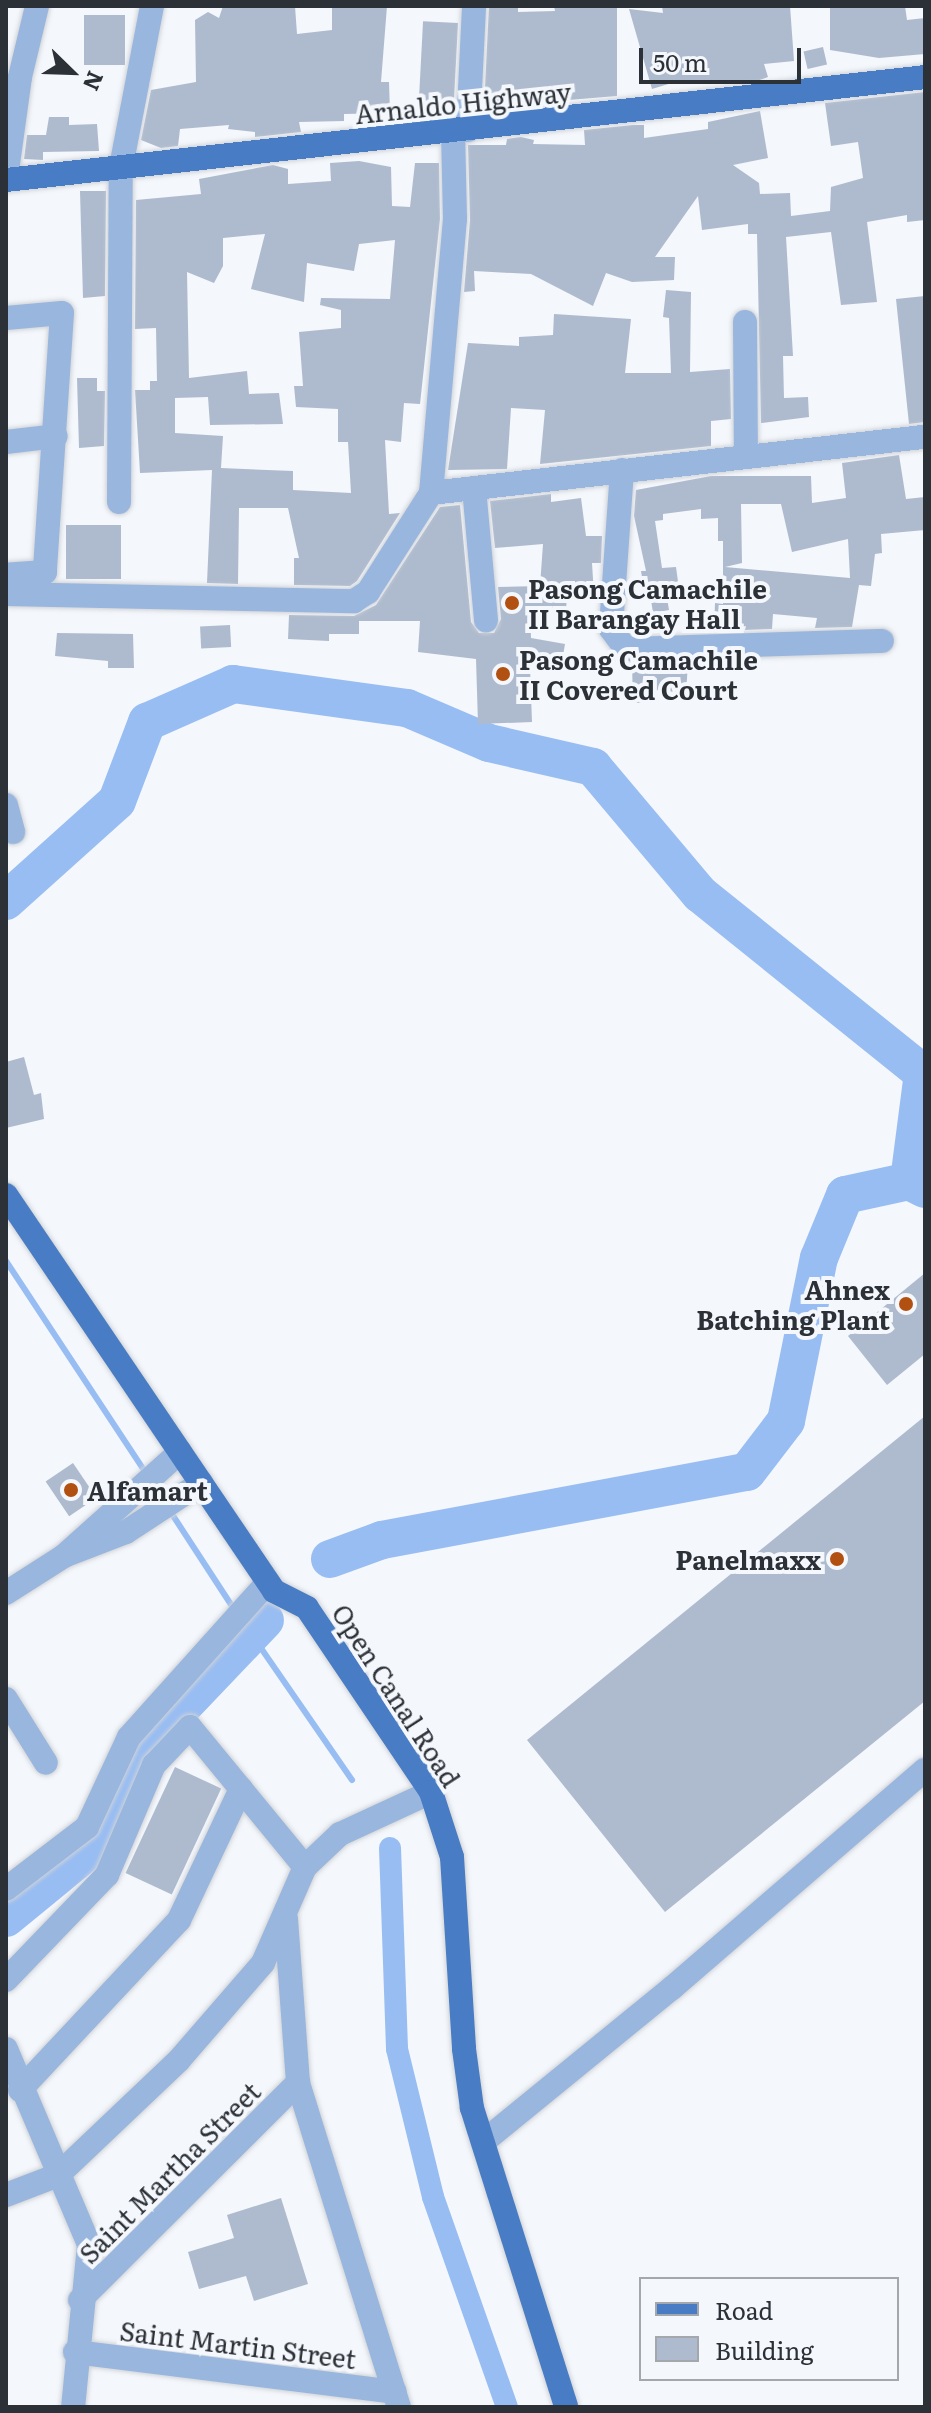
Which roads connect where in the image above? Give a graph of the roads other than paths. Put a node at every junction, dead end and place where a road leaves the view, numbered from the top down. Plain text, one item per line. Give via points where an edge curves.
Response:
1 (37, 6) edge
2 (152, 6) edge
3 (474, 6) edge
4 (925, 77) edge
5 (461, 131) junction
6 (121, 167) junction
7 (6, 179) edge
8 (6, 318) edge
9 (745, 322) dead end
10 (56, 436) junction
11 (925, 437) edge
12 (6, 442) edge
13 (746, 457) junction
14 (622, 470) junction
15 (474, 488) junction
16 (431, 493) junction
17 (119, 502) dead end
18 (6, 575) edge
19 (6, 594) edge
20 (486, 620) dead end
21 (882, 641) dead end
22 (6, 805) edge
23 (13, 832) dead end
24 (6, 1195) edge
25 (180, 1452) junction
26 (201, 1483) junction
27 (110, 1511) junction
28 (126, 1532) junction
29 (64, 1556) junction
30 (268, 1582) junction
31 (6, 1593) edge
32 (10, 1715) edge
33 (46, 1763) dead end
34 (925, 1770) edge
35 (241, 1789) junction
36 (431, 1792) junction
37 (305, 1867) junction
38 (6, 1889) edge
39 (286, 1919) junction
40 (6, 1980) edge
41 (6, 2049) edge
42 (298, 2083) junction
43 (20, 2090) junction
44 (483, 2142) junction
45 (58, 2175) junction
46 (6, 2195) edge
47 (80, 2300) junction
48 (75, 2352) junction
49 (397, 2400) edge
50 (73, 2407) edge
51 (566, 2407) edge

1 - 7 street via 20,77
2 - 6 street
3 - 5 street
4 - 5 main road, Arnaldo Highway
5 - 6 main road, Arnaldo Highway
5 - 16 street
6 - 7 main road, Arnaldo Highway
6 - 17 street
8 - 10 street via 62,313
9 - 13 street
10 - 12 street
10 - 18 street via 45,572
11 - 13 street
13 - 14 street
14 - 15 street
14 - 21 street via 611,629 626,649
15 - 16 street
15 - 20 street
16 - 19 street via 380,577 354,601
22 - 23 street
24 - 25 main road, Open Canal Road
25 - 26 main road, Open Canal Road
25 - 27 street
26 - 28 street
26 - 30 main road, Open Canal Road
27 - 28 street
27 - 29 street
28 - 29 street
29 - 31 street
30 - 36 main road, Open Canal Road via 274,1591 307,1608
30 - 38 street via 129,1737 87,1827
32 - 33 street
34 - 44 street
35 - 37 street
35 - 40 street via 190,1727 154,1765 107,1875
35 - 43 street via 179,1920
36 - 37 street via 340,1834
36 - 44 main road, Open Canal Road via 452,1857 467,2079
37 - 39 street
39 - 42 street
39 - 45 street via 263,1963 179,2060
41 - 43 street
42 - 47 street, Saint Martha Street
42 - 49 street
43 - 45 street
44 - 51 main road, Open Canal Road
45 - 46 street
45 - 47 street via 89,2245
47 - 48 street
48 - 49 street, Saint Martin Street
48 - 50 street

